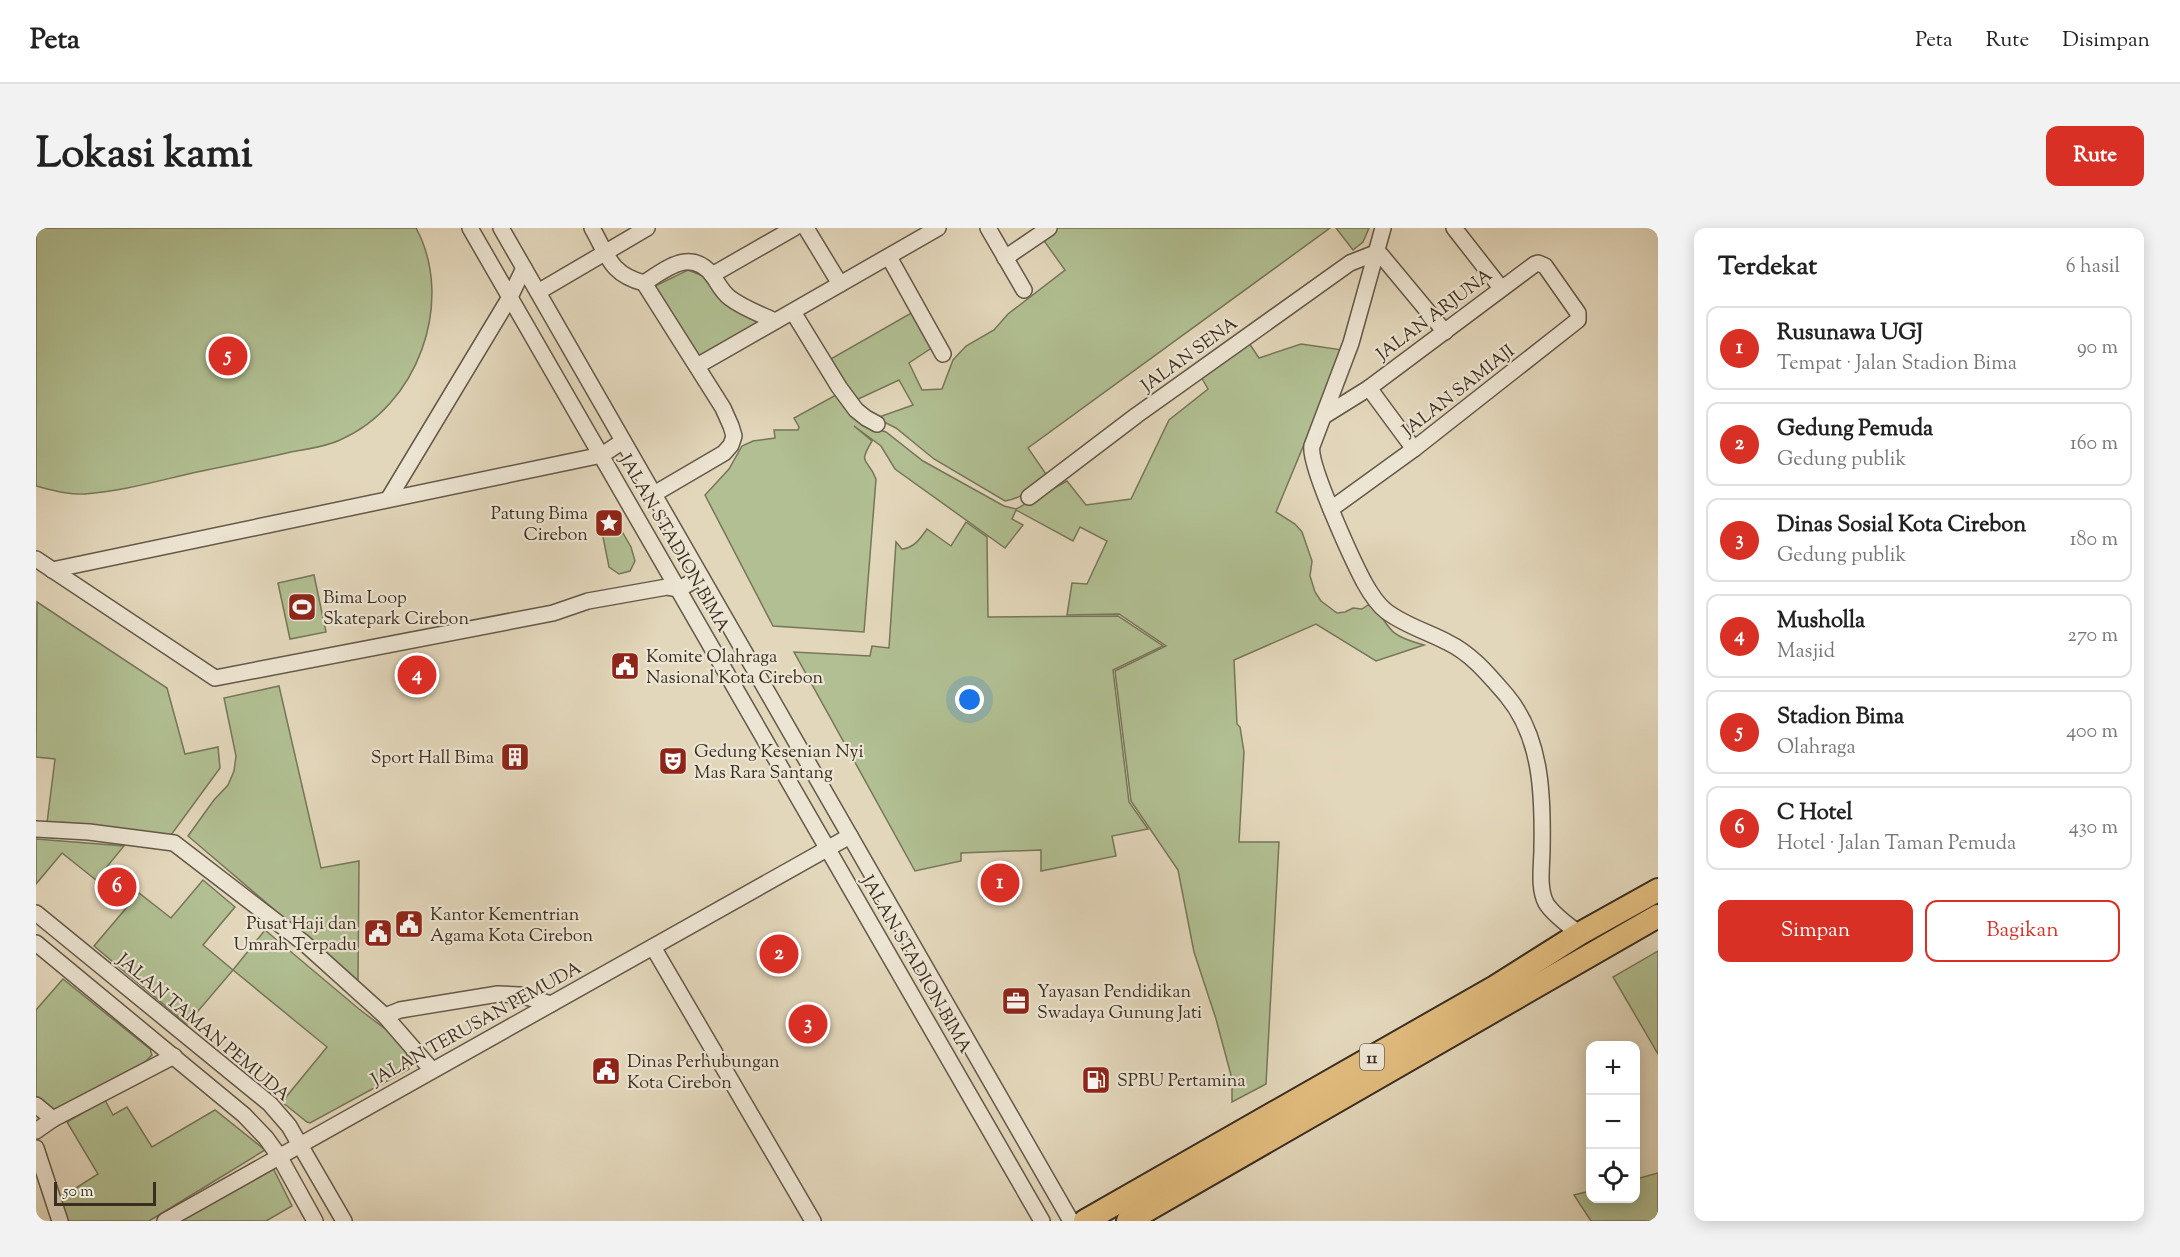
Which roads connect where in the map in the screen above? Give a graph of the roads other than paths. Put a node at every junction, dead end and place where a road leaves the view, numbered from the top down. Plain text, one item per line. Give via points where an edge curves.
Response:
1 (470, 228) edge
2 (501, 228) edge
3 (592, 228) edge
4 (647, 228) edge
5 (794, 228) edge
6 (806, 228) edge
7 (938, 228) edge
8 (988, 228) edge
9 (1049, 228) edge
10 (1383, 228) edge
11 (1454, 228) edge
12 (606, 252) junction
13 (1377, 252) junction
14 (889, 257) junction
15 (1005, 258) junction
16 (524, 268) junction
17 (712, 275) junction
18 (644, 283) junction
19 (840, 284) junction
20 (1502, 288) junction
21 (1561, 289) joint
22 (1024, 290) dead end
23 (538, 292) junction
24 (510, 297) junction
25 (793, 312) junction
26 (775, 321) junction
27 (1445, 332) junction
28 (943, 354) dead end
29 (697, 366) junction
30 (1369, 388) junction
31 (1324, 416) junction
32 (878, 424) dead end
33 (623, 441) junction
34 (1414, 449) junction
35 (602, 455) junction
36 (654, 494) junction
37 (1029, 497) dead end
38 (389, 498) junction
39 (1331, 509) junction
40 (36, 559) edge
41 (52, 570) junction
42 (701, 577) junction
43 (679, 589) junction
44 (36, 829) edge
45 (850, 836) junction
46 (828, 849) junction
47 (1658, 890) edge
48 (36, 913) edge
49 (1658, 916) edge
50 (1579, 934) junction
51 (36, 943) edge
52 (653, 947) junction
53 (551, 1004) junction
54 (385, 1016) junction
55 (174, 1056) junction
56 (1375, 1067) junction
57 (432, 1070) junction
58 (36, 1105) edge
59 (53, 1119) junction
60 (36, 1131) edge
61 (300, 1144) junction
62 (36, 1148) edge
63 (279, 1156) junction
64 (319, 1176) junction
65 (297, 1190) junction
66 (60, 1221) edge
67 (165, 1221) edge
68 (315, 1221) edge
69 (344, 1221) edge
70 (813, 1221) edge
71 (1042, 1221) edge
72 (1071, 1221) edge
73 (1085, 1221) edge
74 (1128, 1221) edge

1 - 24 street, JALAN STADION BIMA
2 - 16 street, JALAN STADION BIMA
3 - 12 street
4 - 12 street
5 - 17 street
6 - 19 street
7 - 14 street
8 - 15 street
9 - 15 street
10 - 13 street
11 - 20 street
12 - 18 street via 617,271
12 - 23 street
13 - 27 street
13 - 31 street via 1351,343
13 - 37 street, JALAN SENA via 1350,263
14 - 19 street
14 - 28 street
15 - 22 street
16 - 23 street, JALAN STADION BIMA
16 - 24 street
17 - 18 street via 698,264 683,262
17 - 26 street via 728,297
18 - 29 street
19 - 25 street
20 - 21 street, JALAN ARJUNA via 1538,262
20 - 27 street, JALAN ARJUNA
21 - 34 street, JALAN SAMIAJI via 1577,311 1578,320
23 - 33 street, JALAN STADION BIMA
24 - 35 street, JALAN STADION BIMA
24 - 38 street
25 - 26 street
25 - 32 street via 838,387 856,410
26 - 29 street
27 - 30 street, JALAN ARJUNA
29 - 36 street via 731,426 731,445
30 - 31 street, JALAN ARJUNA
30 - 34 street
31 - 39 street via 1311,451
33 - 35 street
33 - 36 street, JALAN STADION BIMA
34 - 39 street, JALAN SAMIAJI
35 - 38 street
35 - 43 street, JALAN STADION BIMA
36 - 42 street, JALAN STADION BIMA
38 - 41 street
39 - 50 street via 1364,582 1384,610 1467,655 1512,702 1531,739 1538,774 1543,893 1549,907
40 - 41 street
41 - 43 street via 215,678 554,613 588,602
42 - 43 street
42 - 45 street, JALAN STADION BIMA
43 - 46 street, JALAN STADION BIMA
44 - 54 street via 174,843 304,943
45 - 46 street, JALAN TERUSAN PEMUDA
45 - 72 street, JALAN STADION BIMA
46 - 52 street, JALAN TERUSAN PEMUDA
46 - 71 street, JALAN STADION BIMA
47 - 50 highway, 11
48 - 61 street, JALAN TAMAN PEMUDA via 270,1104
49 - 56 highway, 11
50 - 56 highway, 11
51 - 55 street
52 - 53 street, JALAN TERUSAN PEMUDA
52 - 70 street
53 - 54 street via 520,994 498,994 400,1010
53 - 57 street, JALAN TERUSAN PEMUDA
54 - 57 street
55 - 59 street
55 - 63 street via 244,1115
56 - 73 highway, 11
56 - 74 highway, 11
57 - 61 street, JALAN TERUSAN PEMUDA
58 - 59 street
59 - 60 street
61 - 63 street, JALAN TERUSAN PEMUDA
61 - 64 street, JALAN TAMAN PEMUDA
62 - 66 street
63 - 65 street
63 - 67 street, JALAN TERUSAN PEMUDA
64 - 65 street
64 - 69 street, JALAN TAMAN PEMUDA
65 - 68 street

